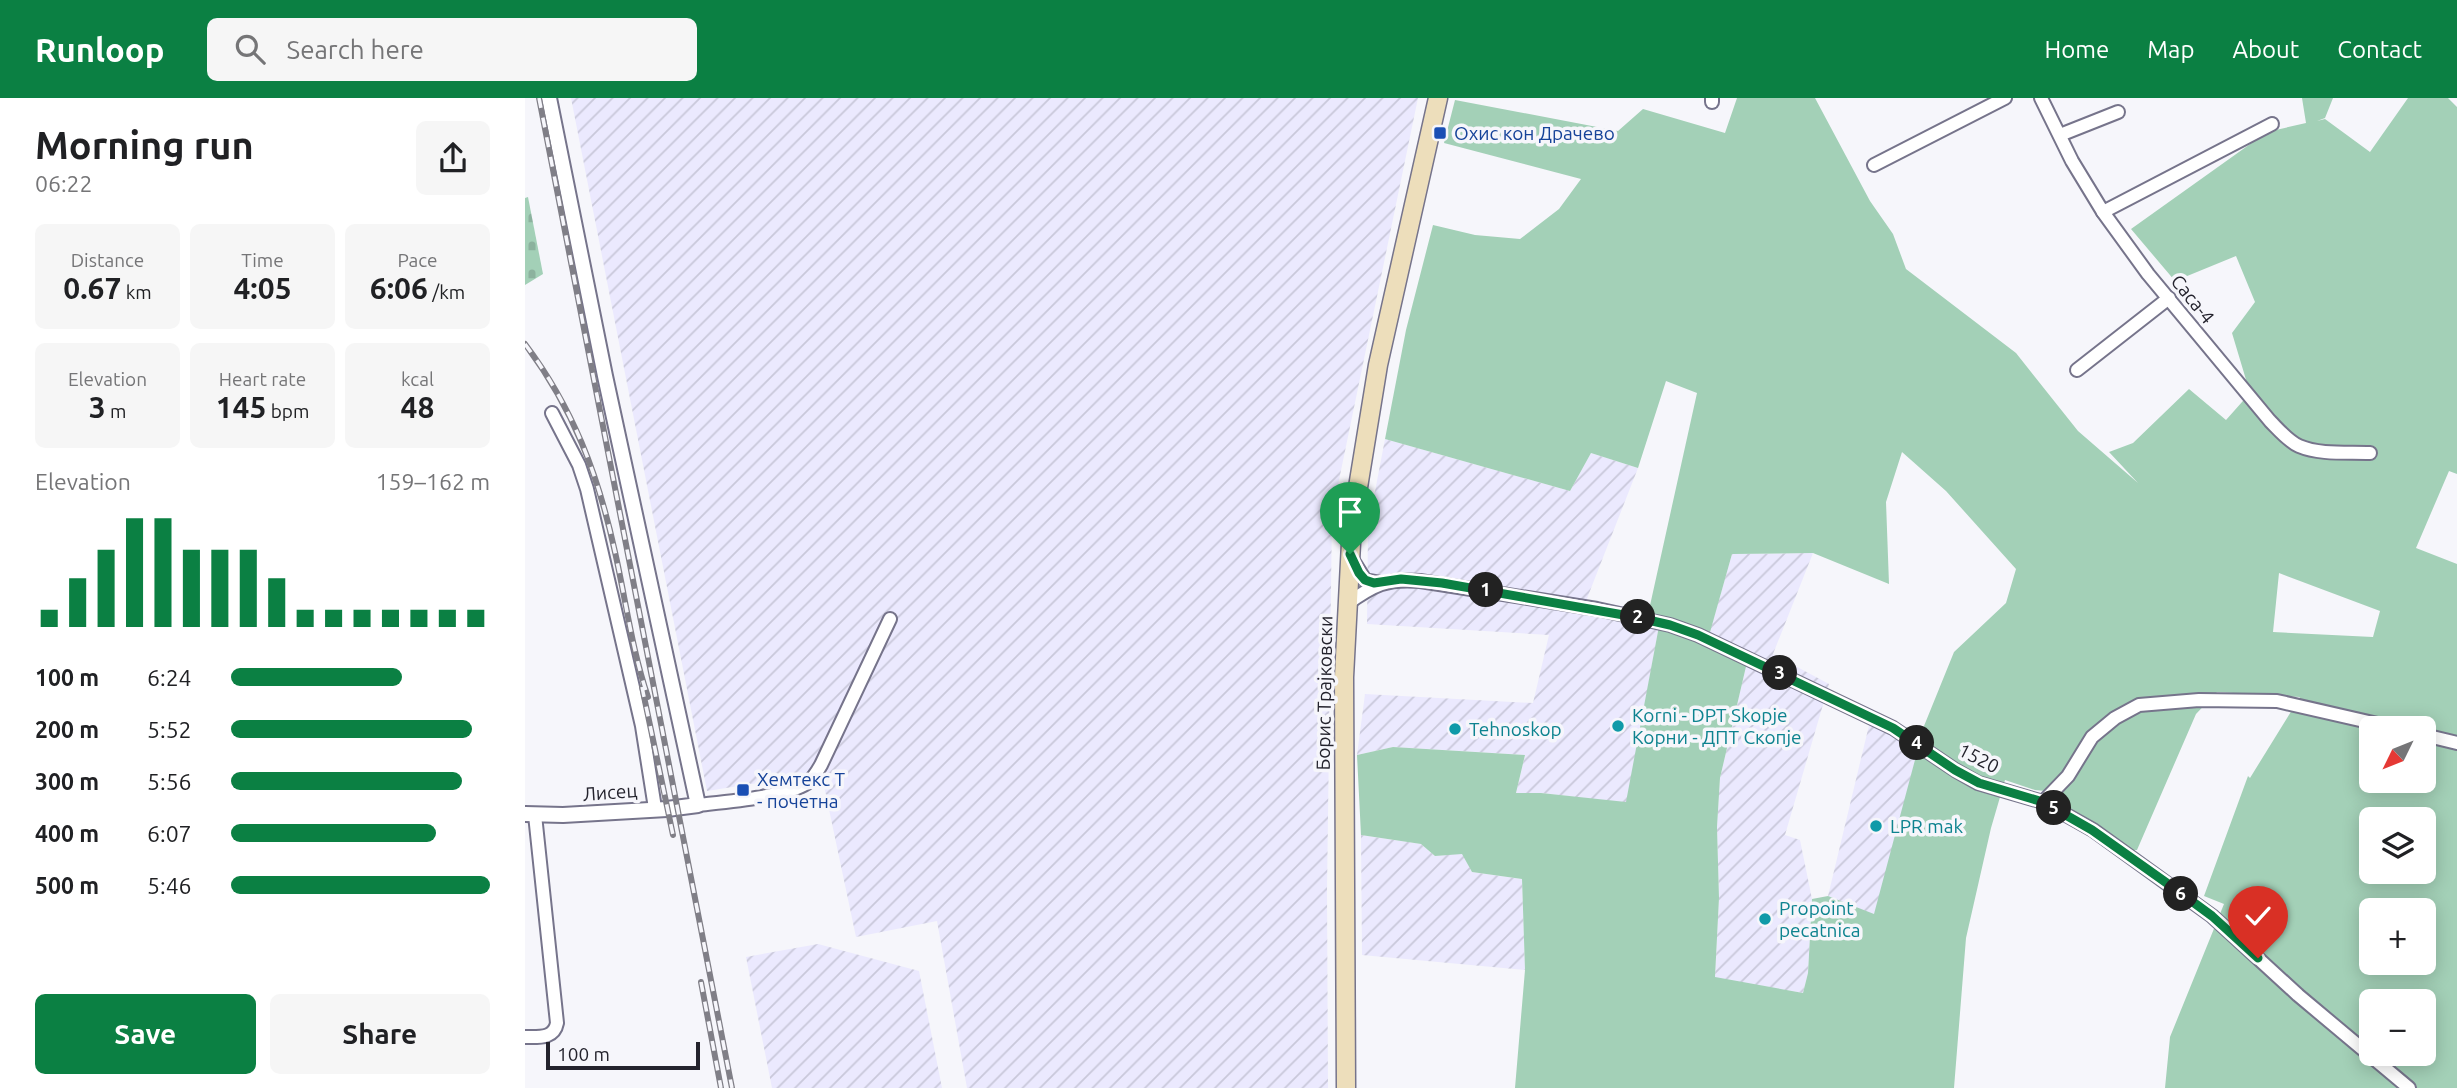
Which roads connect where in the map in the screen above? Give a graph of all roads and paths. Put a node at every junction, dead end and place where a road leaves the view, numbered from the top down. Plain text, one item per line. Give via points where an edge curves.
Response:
1 (549, 98) edge
2 (1438, 98) edge
3 (2005, 98) edge
4 (2041, 98) edge
5 (2118, 112) dead end
6 (2272, 124) dead end
7 (2060, 135) junction
8 (1874, 165) dead end
9 (2102, 212) junction
10 (2169, 298) junction
11 (2077, 370) dead end
12 (552, 413) dead end
13 (2370, 453) dead end
14 (1350, 554) junction
15 (1382, 583) junction
16 (1347, 604) junction
17 (890, 619) dead end
18 (2359, 720) edge
19 (2436, 738) edge
20 (2457, 743) edge
21 (2043, 802) junction
22 (698, 805) junction
23 (655, 808) junction
24 (530, 815) edge
25 (525, 1037) edge
26 (1346, 1088) edge
27 (2409, 1088) edge

1 - 22 street
2 - 14 main road, Борис Трајковски via 1378,365
3 - 8 street
4 - 7 street, Саса-4
5 - 7 street
6 - 9 street
7 - 9 street, Саса-4
9 - 10 street, Саса-4
10 - 11 street
10 - 13 street, Саса-4 via 2288,439 2312,450
12 - 23 street via 587,489 642,726
14 - 15 street via 1365,580
14 - 16 main road, Борис Трајковски
15 - 16 street, 1520
15 - 21 street, 1520 via 1401,579 1442,583 1670,625 1893,728 1979,783
16 - 26 main road, Борис Трајковски via 1343,677
17 - 22 street via 811,780 784,791
18 - 21 street via 2277,701 2139,705 2092,737 2068,776
19 - 20 street
21 - 27 street, 1520 via 2092,830 2212,916
22 - 23 street, Лисец
23 - 24 street, Лисец
24 - 25 street via 557,1023 551,1034

